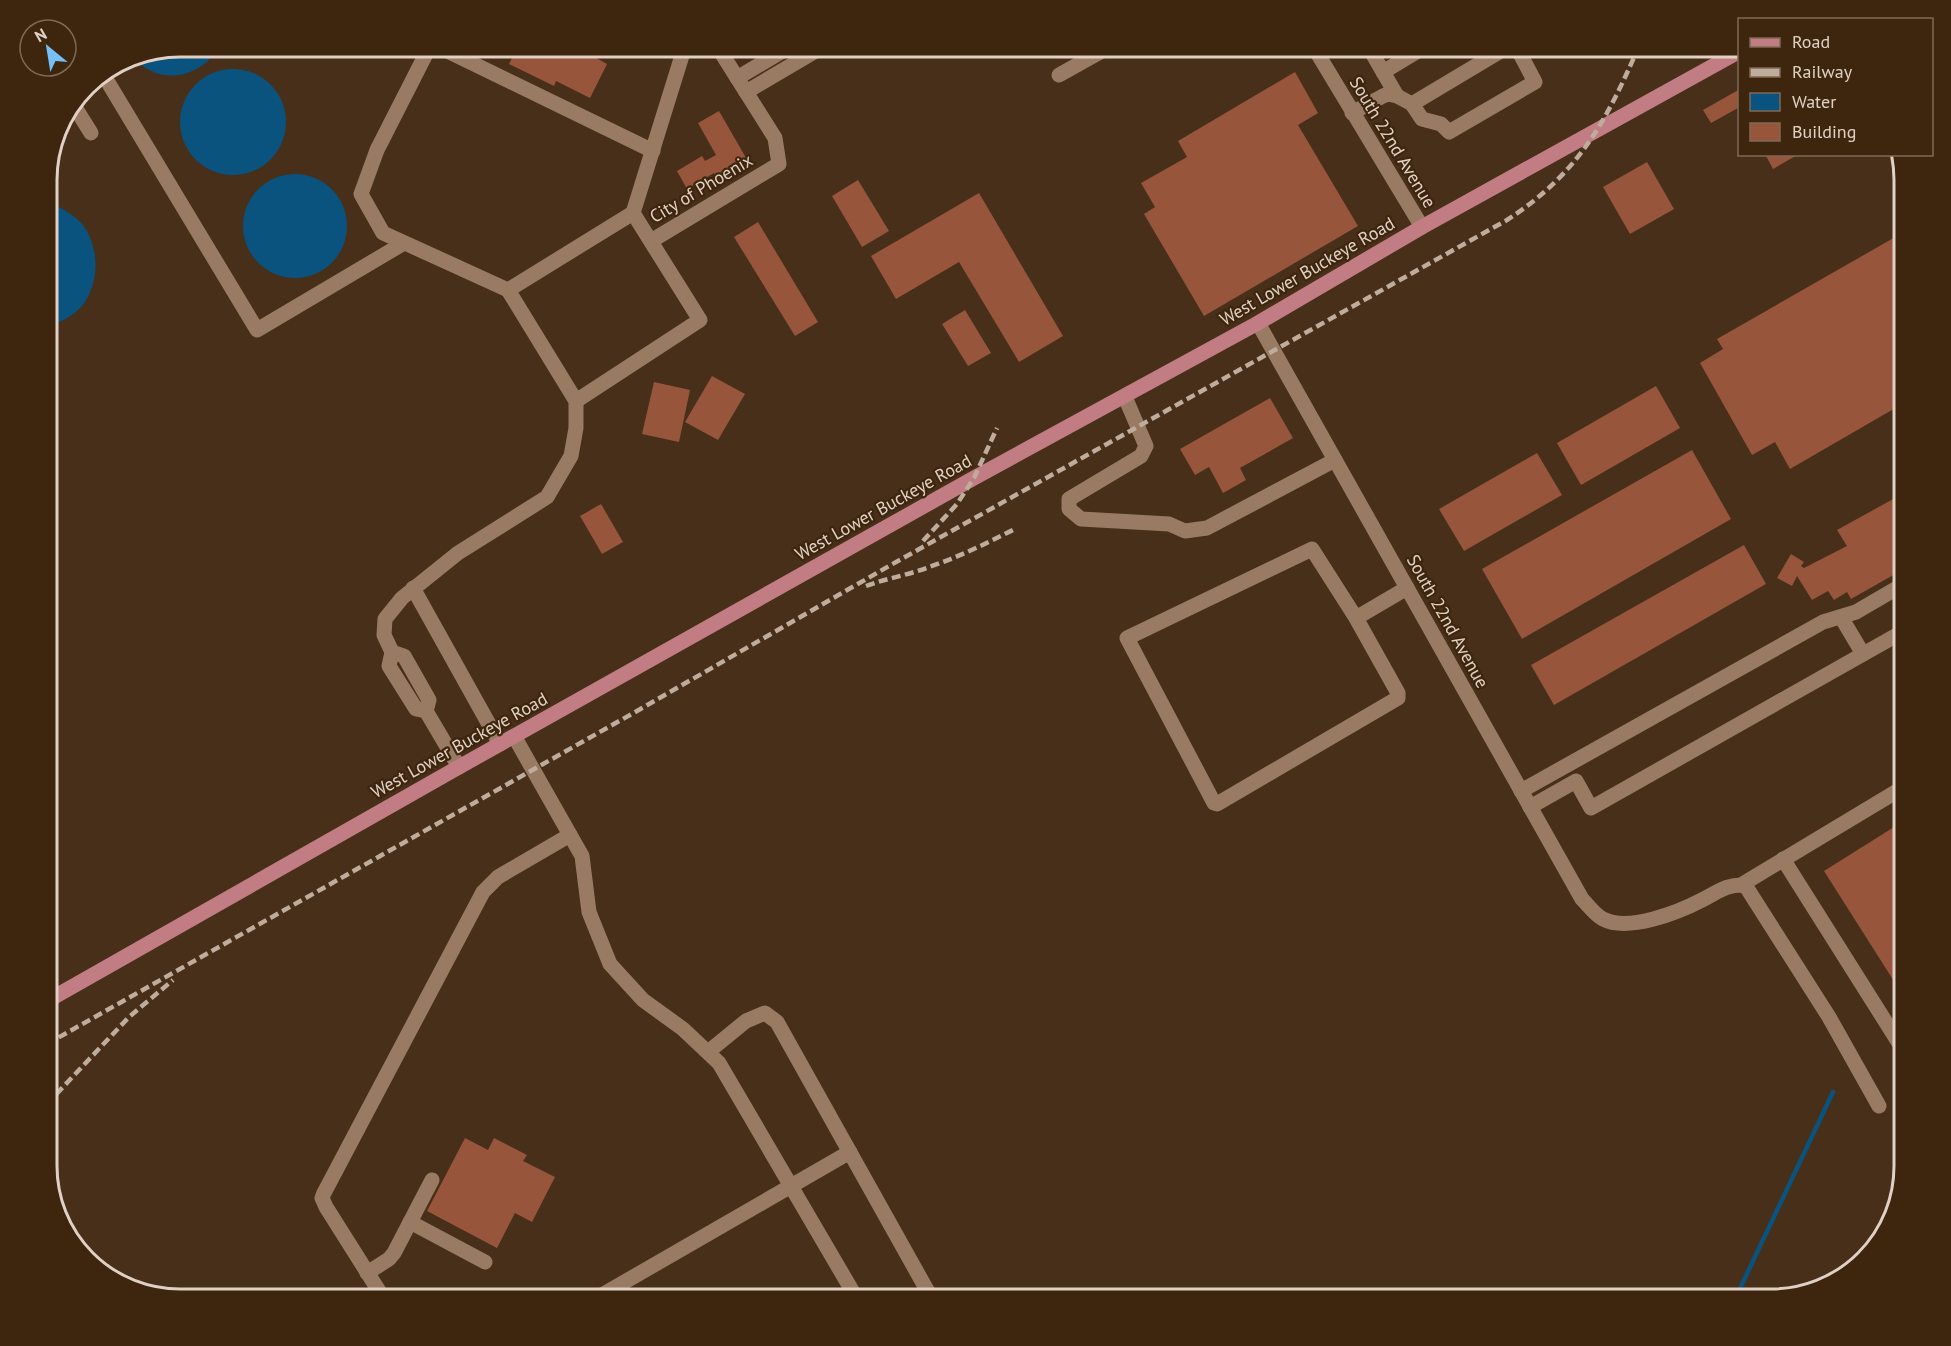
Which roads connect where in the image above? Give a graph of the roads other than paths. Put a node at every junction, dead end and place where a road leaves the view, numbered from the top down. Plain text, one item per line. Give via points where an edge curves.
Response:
1 (424, 57) edge
2 (460, 57) edge
3 (682, 57) edge
4 (724, 57) edge
5 (772, 57) edge
6 (805, 57) edge
7 (1091, 57) edge
8 (1319, 57) edge
9 (1374, 57) edge
10 (1408, 57) edge
11 (1491, 57) edge
12 (1522, 57) edge
13 (1729, 57) edge
14 (1383, 72) junction
15 (1059, 75) dead end
16 (737, 78) junction
17 (108, 81) edge
18 (746, 92) junction
19 (1397, 96) junction
20 (1412, 104) junction
21 (78, 111) edge
22 (1352, 113) junction
23 (91, 133) dead end
24 (653, 151) junction
25 (633, 213) junction
26 (1422, 227) junction
27 (651, 241) junction
28 (404, 243) junction
29 (508, 290) junction
30 (1258, 323) junction
31 (1125, 397) junction
32 (576, 401) junction
33 (1335, 460) junction
34 (413, 588) junction
35 (1407, 588) junction
36 (1894, 590) edge
37 (1840, 617) junction
38 (1356, 618) junction
39 (1894, 637) edge
40 (1863, 654) junction
41 (507, 740) junction
42 (459, 767) junction
43 (1521, 790) junction
44 (1894, 794) edge
45 (1530, 807) junction
46 (570, 835) junction
47 (1784, 859) junction
48 (1741, 885) junction
49 (57, 995) edge
50 (1894, 1034) edge
51 (708, 1052) junction
52 (1880, 1106) dead end
53 (850, 1152) junction
54 (432, 1180) dead end
55 (790, 1187) junction
56 (410, 1221) junction
57 (485, 1262) dead end
58 (367, 1273) junction
59 (377, 1289) edge
60 (612, 1289) edge
61 (851, 1289) edge
62 (926, 1289) edge

1 - 28 street via 377,150 361,194 383,233
2 - 24 street
3 - 24 street, City of Phoenix
4 - 16 street, City of Phoenix
5 - 16 street
6 - 18 street
7 - 15 street
8 - 22 street, South 22nd Avenue
9 - 14 street
10 - 14 street
11 - 20 street
12 - 20 street via 1535,82 1449,132 1441,124 1422,119
13 - 26 main road, West Lower Buckeye Road
14 - 19 street
16 - 18 street, City of Phoenix
17 - 28 street via 257,330
18 - 27 street, City of Phoenix via 775,138 779,164
19 - 20 street
19 - 22 street via 1388,94
21 - 23 street
22 - 26 street, South 22nd Avenue
24 - 25 street, City of Phoenix
25 - 27 street, City of Phoenix
25 - 29 street, City of Phoenix
26 - 30 main road, West Lower Buckeye Road
27 - 32 street, City of Phoenix via 700,320
28 - 29 street
29 - 32 street
30 - 31 main road, West Lower Buckeye Road
30 - 33 street, South 22nd Avenue
31 - 33 street via 1146,446 1141,456 1069,499 1069,509 1081,519 1169,524 1185,531 1208,528
31 - 41 main road, West Lower Buckeye Road
32 - 34 street via 571,456 547,497
33 - 35 street, South 22nd Avenue
34 - 41 street
34 - 42 street via 385,619 384,635 392,652 404,656 429,700 426,711
35 - 38 street
35 - 43 street, South 22nd Avenue
36 - 37 street
37 - 40 street
37 - 43 street via 1822,622
38 - 38 street via 1398,698 1214,803 1127,638 1312,549
39 - 40 street
40 - 45 street via 1591,808 1576,781
41 - 42 main road, West Lower Buckeye Road
41 - 46 street
42 - 49 main road, West Lower Buckeye Road
43 - 45 street, South 22nd Avenue
44 - 47 street
45 - 48 street, South 22nd Avenue via 1582,899 1601,918 1619,925 1657,918 1732,884
46 - 51 street via 582,856 589,912 610,964 643,1000
46 - 58 street via 498,877 483,892 324,1193 326,1207
47 - 48 street
47 - 50 street
48 - 52 street via 1829,1017
51 - 53 street via 746,1021 765,1013 777,1022
51 - 55 street via 719,1063
53 - 55 street
53 - 62 street
54 - 56 street
55 - 60 street
55 - 61 street
56 - 57 street
56 - 58 street via 388,1259
58 - 59 street

